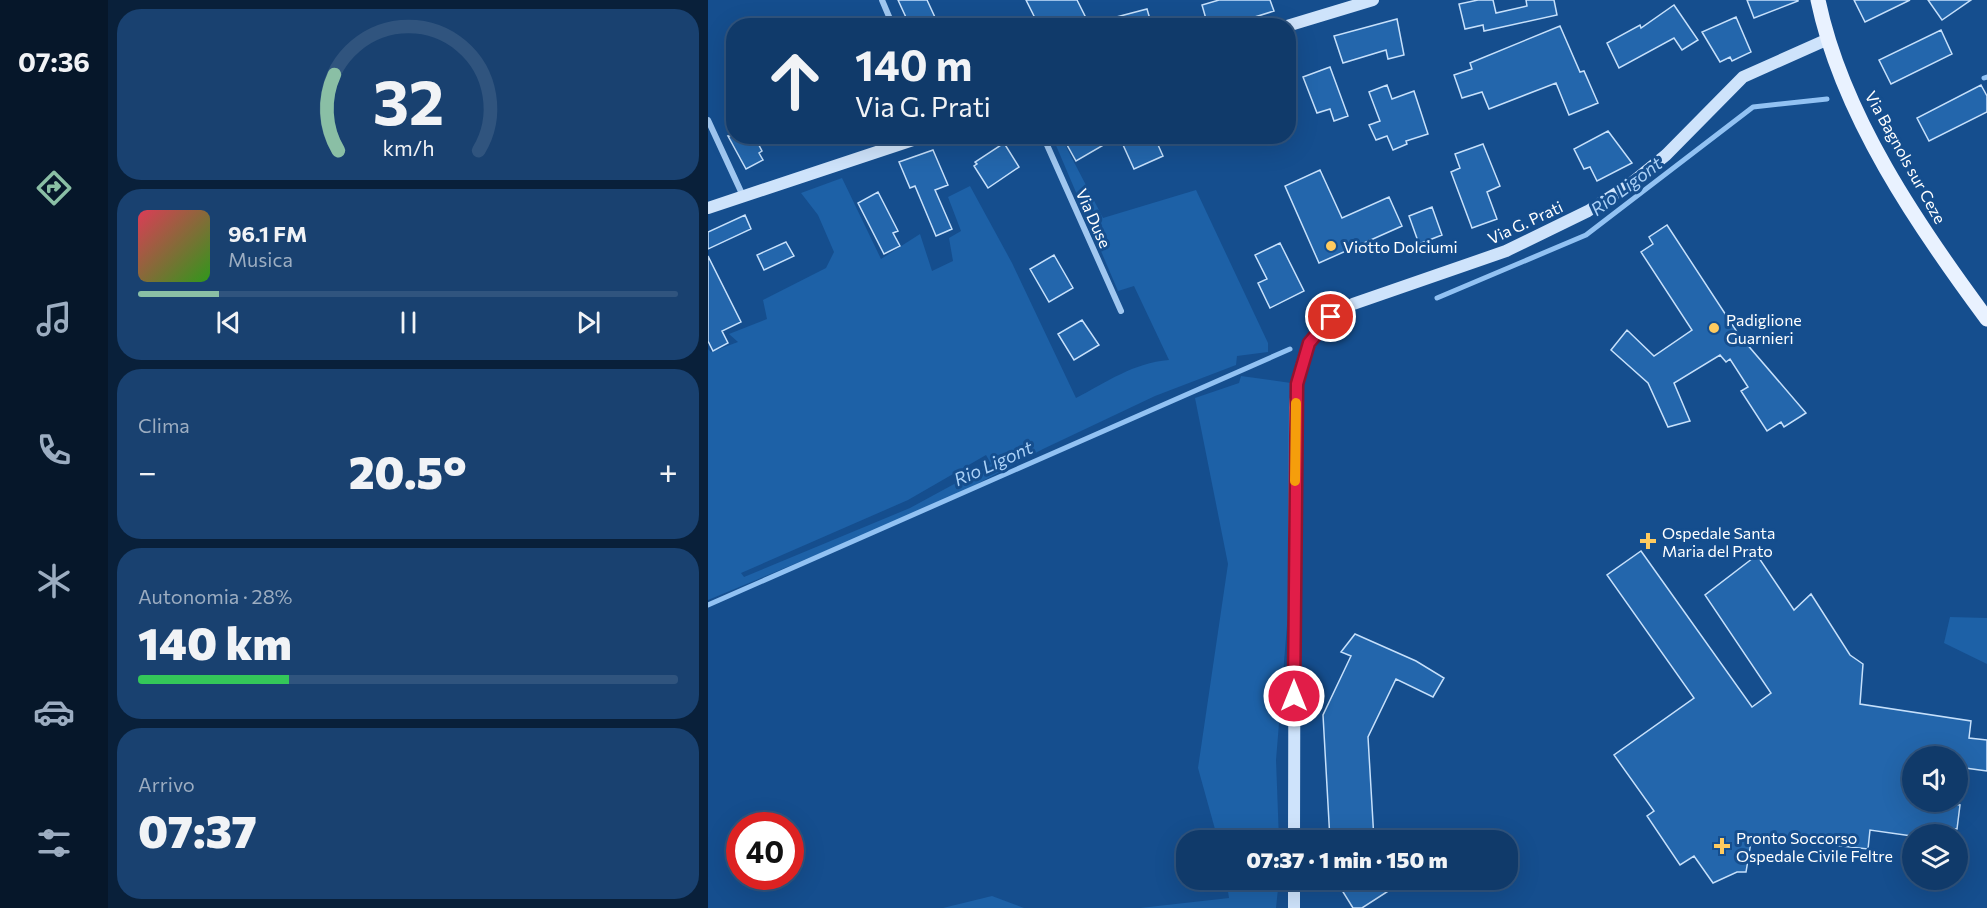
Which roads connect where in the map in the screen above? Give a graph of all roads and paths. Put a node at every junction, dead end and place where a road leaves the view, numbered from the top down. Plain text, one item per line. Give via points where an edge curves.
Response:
1 (882, 0) edge
2 (1373, 0) edge
3 (1818, 0) edge
4 (890, 18) edge
5 (1296, 23) edge
6 (1826, 40) junction
7 (708, 120) edge
8 (902, 144) edge
9 (1046, 144) edge
10 (744, 197) junction
11 (708, 208) edge
12 (1121, 311) dead end
13 (1987, 319) edge
14 (1294, 830) edge
15 (1294, 890) edge
16 (1294, 908) edge

1 - 4 street
2 - 5 street
3 - 6 main road, Via Bagnols sur Ceze
6 - 13 main road, Via Bagnols sur Ceze via 1900,191
6 - 14 street, Via G. Prati via 1743,77 1666,154 1629,185 1588,211 1506,250 1353,304 1331,317 1309,343 1299,370 1295,408
7 - 10 street
8 - 10 street
9 - 12 street, Via Duse
10 - 11 street
15 - 16 street

